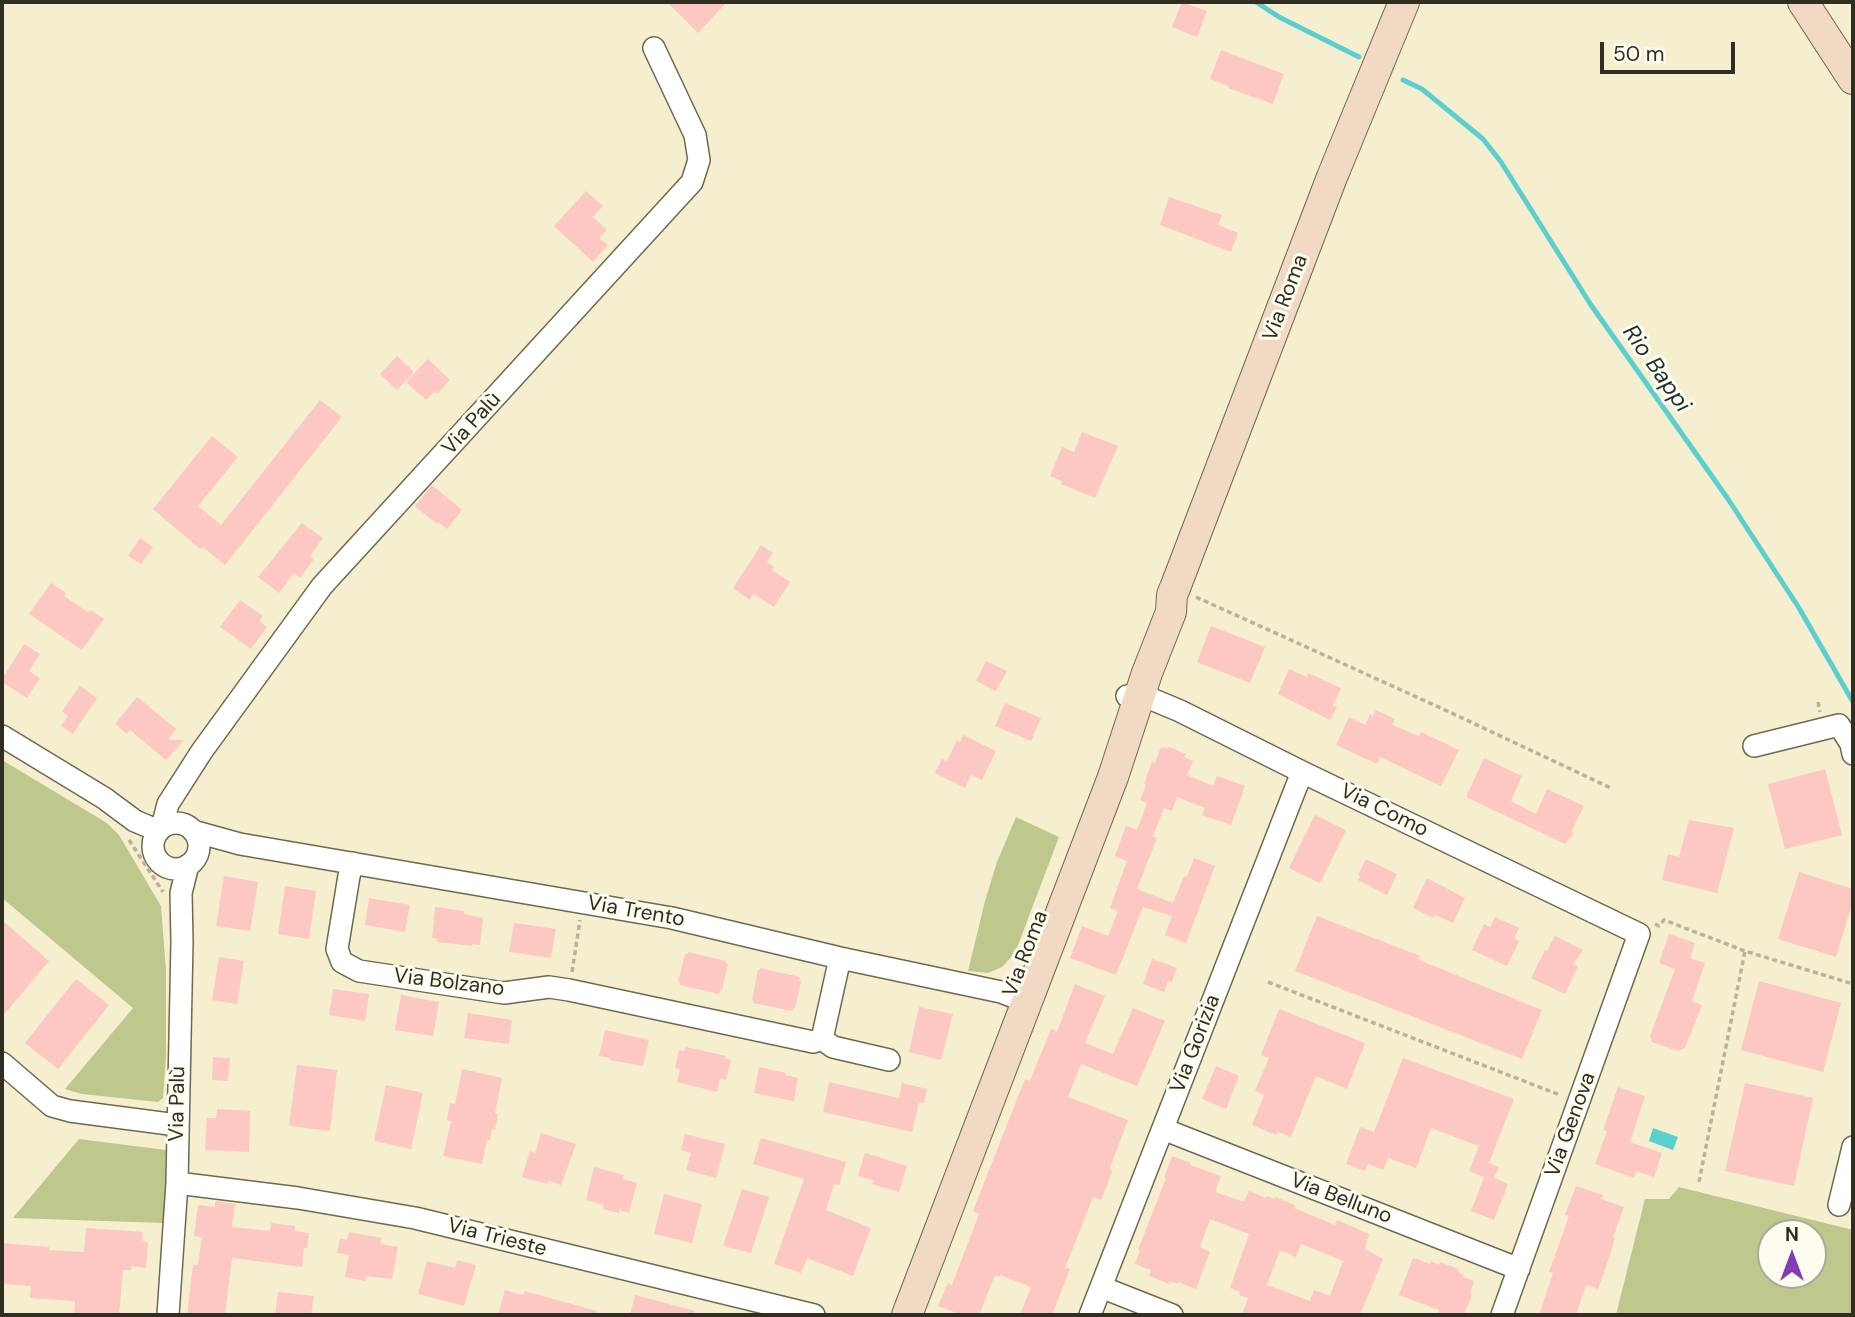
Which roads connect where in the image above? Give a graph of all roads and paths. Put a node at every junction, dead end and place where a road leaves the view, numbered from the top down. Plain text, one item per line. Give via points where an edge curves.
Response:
1 (1404, 2) edge
2 (1803, 2) edge
3 (654, 48) dead end
4 (1853, 79) edge
5 (1173, 592) junction
6 (1133, 696) junction
7 (2, 736) edge
8 (1754, 746) dead end
9 (1853, 754) edge
10 (1302, 772) junction
11 (1613, 789) dead end
12 (130, 828) junction
13 (169, 838) junction
14 (240, 844) junction
15 (193, 860) junction
16 (353, 863) junction
17 (181, 895) junction
18 (581, 911) dead end
19 (1649, 930) junction
20 (1745, 951) junction
21 (840, 958) junction
22 (570, 981) dead end
23 (1268, 982) dead end
24 (1853, 984) edge
25 (1018, 998) junction
26 (822, 1039) junction
27 (889, 1060) dead end
28 (2, 1063) edge
29 (1579, 1102) junction
30 (177, 1125) junction
31 (1163, 1129) junction
32 (1853, 1147) edge
33 (1699, 1182) dead end
34 (177, 1183) junction
35 (1839, 1205) dead end
36 (1519, 1269) junction
37 (1101, 1287) junction
38 (169, 1315) edge
39 (814, 1315) edge
40 (886, 1315) edge
41 (907, 1315) edge
42 (1090, 1315) edge
43 (1172, 1315) edge
44 (1502, 1315) edge

1 - 5 street, Via Roma
2 - 4 street
3 - 13 street, Via Palù via 695,135 699,160 692,182 322,586 177,791
5 - 6 street, Via Roma via 1171,612
5 - 11 path via 1431,703
6 - 10 street, Via Como via 1180,711
6 - 25 street, Via Roma via 1113,777
7 - 12 street, Via Palù via 104,798
8 - 9 street via 1839,725
10 - 19 street, Via Como
10 - 31 street, Via Gorizia
12 - 13 street, Via Palù
12 - 17 path via 164,894
13 - 14 street, Via Trento
13 - 15 street, Via Palù via 198,842
13 - 15 street via 176,869
13 - 17 street, Via Palù
14 - 15 street, Via Trento
14 - 16 street, Via Trento
15 - 17 street, Via Palù
16 - 21 street, Via Trento via 672,918
16 - 26 street, Via Bolzano via 337,949 342,962 359,971 504,993 549,987 813,1042
17 - 30 street, Via Palù
18 - 22 path
19 - 20 path via 1664,920
19 - 29 street, Via Genova
20 - 24 path
20 - 33 path
21 - 25 street, Via Trento
21 - 26 street
23 - 29 path
25 - 40 street, Via Roma
25 - 41 street, Via Roma
26 - 27 street, Via Bolzano via 834,1047
28 - 30 street via 52,1106
29 - 36 street, Via Genova
30 - 34 street, Via Palù
31 - 36 street, Via Belluno
31 - 37 street, Via Gorizia
32 - 35 street
34 - 38 street, Via Palù
34 - 39 street, Via Trieste via 415,1218
36 - 44 street, Via Genova
37 - 42 street, Via Gorizia
37 - 43 street

